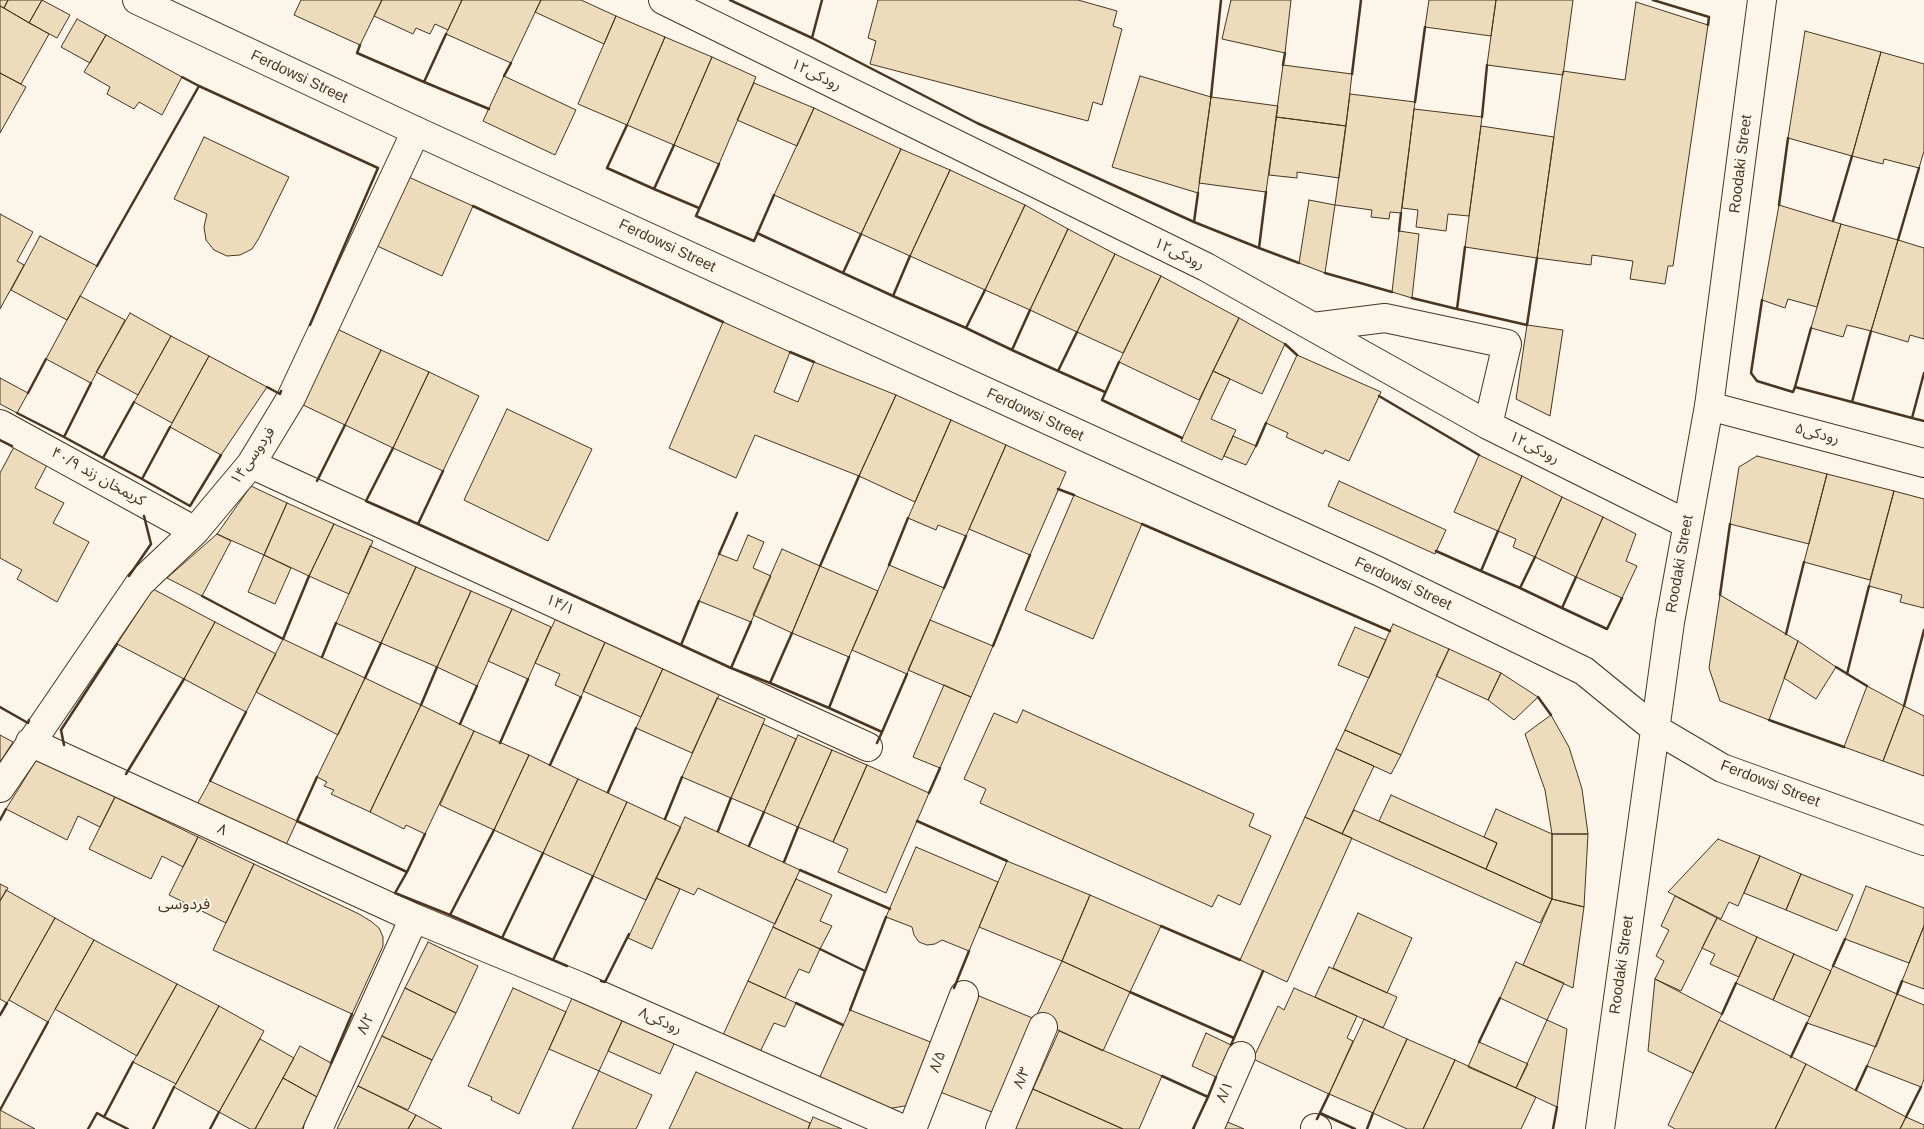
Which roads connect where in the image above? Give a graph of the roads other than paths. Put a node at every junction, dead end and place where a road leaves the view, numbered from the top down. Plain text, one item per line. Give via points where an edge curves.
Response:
1 (137, 0) edge
2 (663, 0) edge
3 (1762, 0) edge
4 (416, 131) junction
5 (1313, 328) junction
6 (1709, 406) junction
7 (0, 424) edge
8 (1488, 425) junction
9 (1924, 463) edge
10 (251, 464) junction
11 (1687, 524) junction
12 (196, 531) junction
13 (1654, 728) junction
14 (30, 742) junction
15 (868, 747) dead end
16 (0, 788) edge
17 (1924, 841) edge
18 (414, 918) junction
19 (964, 995) dead end
20 (1044, 1027) dead end
21 (1241, 1056) dead end
22 (318, 1129) edge
23 (903, 1129) edge
24 (912, 1129) edge
25 (1000, 1129) edge
26 (1209, 1129) edge
27 (1600, 1129) edge

1 - 4 street, Ferdowsi Street
2 - 5 street, رودکی۱۲ via 1206,267
3 - 6 street, Roodaki Street
4 - 10 street, فردوسی۱۴ via 291,398
4 - 13 street, Ferdowsi Street via 1387,576 1584,671
5 - 8 street, رودکی۱۲
5 - 8 street via 1385,318 1507,344
6 - 9 street, رودکی۵
6 - 11 street, Roodaki Street
7 - 12 street, کریمخان زند ۴۰/۹
8 - 11 street, رودکی۱۲
10 - 12 street, فردوسی۱۴
10 - 15 street, ۱۴/۱
11 - 13 street, Roodaki Street
12 - 14 street, فردوسی۱۴ via 140,584
13 - 17 street, Ferdowsi Street via 1722,768
13 - 27 street, Roodaki Street
14 - 16 street, فردوسی۱۴
14 - 18 street, ۸
18 - 22 street, ۸/۲
18 - 23 street, رودکی۸ via 579,986
19 - 24 street, ۸/۵
20 - 25 street, ۸/۳
21 - 26 street, ۸/۱

